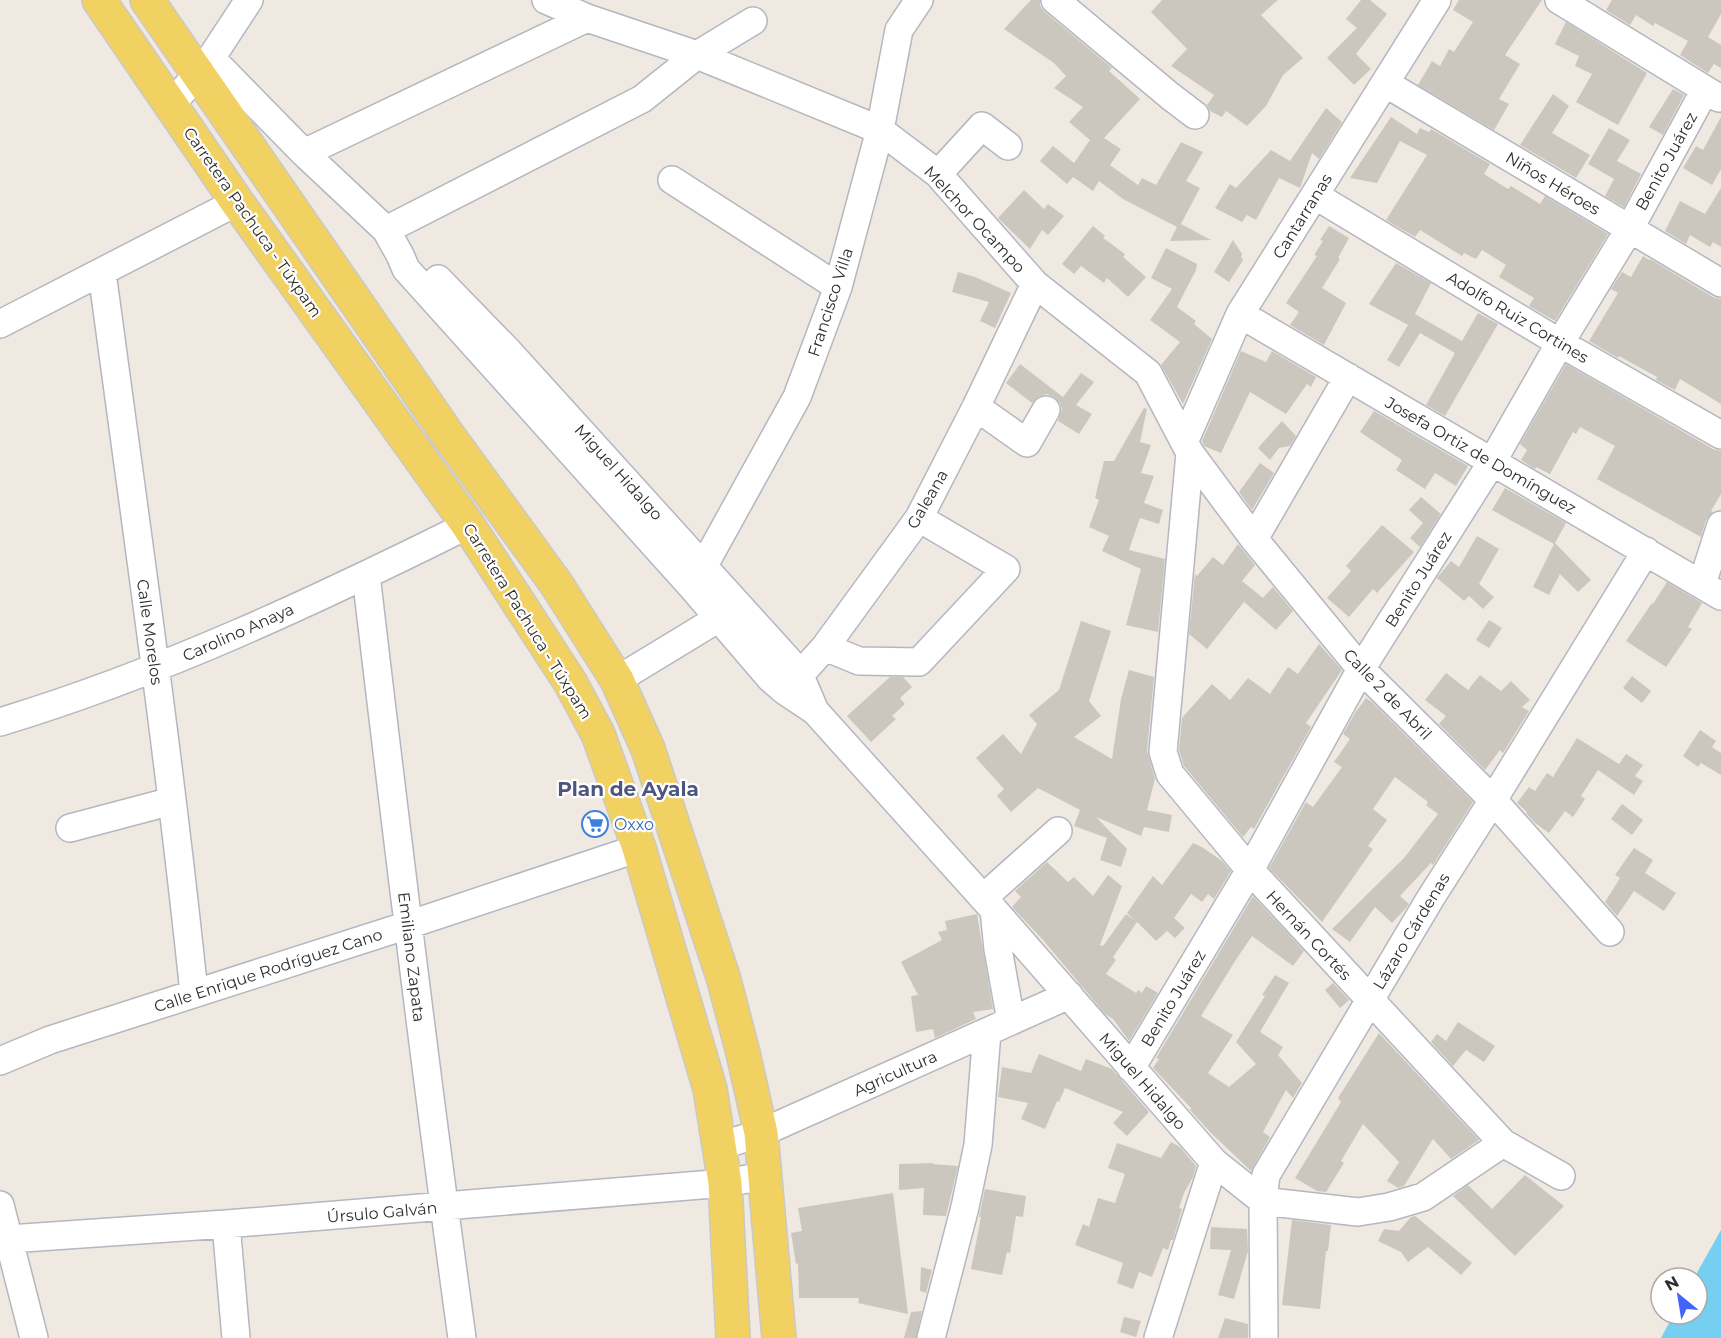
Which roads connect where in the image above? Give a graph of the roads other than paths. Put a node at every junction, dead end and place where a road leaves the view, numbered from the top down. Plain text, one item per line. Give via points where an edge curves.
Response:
1 (99, 0) edge
2 (147, 0) edge
3 (249, 0) edge
4 (546, 0) edge
5 (919, 0) edge
6 (1055, 0) edge
7 (1437, 0) edge
8 (1559, 0) edge
9 (587, 18) junction
10 (753, 21) dead end
11 (697, 56) junction
12 (205, 66) junction
13 (1385, 83) junction
14 (1713, 95) edge
15 (171, 105) junction
16 (1195, 115) dead end
17 (880, 130) junction
18 (1008, 146) dead end
19 (304, 153) junction
20 (938, 174) junction
21 (672, 180) dead end
22 (1316, 196) junction
23 (237, 202) junction
24 (1630, 228) junction
25 (387, 230) junction
26 (102, 272) junction
27 (1721, 283) edge
28 (1035, 284) junction
29 (838, 287) junction
30 (1240, 314) junction
31 (0, 324) edge
32 (1560, 343) junction
33 (1348, 377) junction
34 (976, 407) junction
35 (1046, 410) dead end
36 (1721, 435) edge
37 (1187, 447) junction
38 (1492, 462) junction
39 (919, 518) junction
40 (468, 525) junction
41 (1721, 525) edge
42 (1254, 539) junction
43 (1646, 552) junction
44 (366, 575) junction
45 (698, 576) junction
46 (1712, 590) edge
47 (728, 610) junction
48 (825, 647) junction
49 (156, 669) junction
50 (1360, 669) junction
51 (617, 680) junction
52 (793, 683) junction
53 (2, 714) edge
54 (1170, 774) joint
55 (1493, 800) junction
56 (172, 801) junction
57 (70, 828) dead end
58 (1058, 831) dead end
59 (639, 848) junction
60 (1250, 870) junction
61 (988, 904) junction
62 (408, 925) junction
63 (1610, 932) dead end
64 (194, 993) junction
65 (1069, 995) junction
66 (1369, 1000) junction
67 (999, 1027) junction
68 (0, 1061) edge
69 (1131, 1068) junction
70 (761, 1133) junction
71 (1503, 1143) junction
72 (720, 1146) junction
73 (1214, 1162) junction
74 (764, 1176) junction
75 (1561, 1176) dead end
76 (725, 1183) junction
77 (1263, 1201) junction
78 (0, 1205) edge
79 (444, 1207) junction
80 (226, 1224) junction
81 (5, 1240) edge
82 (34, 1338) edge
83 (236, 1338) edge
84 (462, 1338) edge
85 (733, 1338) edge
86 (779, 1338) edge
87 (931, 1338) edge
88 (1158, 1338) edge
89 (1264, 1338) edge

1 - 15 main road, Carretera Pachuca - Túxpam
2 - 12 main road
3 - 12 street
4 - 9 street, Melchor Ocampo
5 - 17 street, Francisco Villa via 899,30
6 - 16 street
7 - 13 street, Cantarranas
8 - 14 street
9 - 11 street, Melchor Ocampo
9 - 19 street
10 - 11 street
11 - 17 street, Melchor Ocampo
11 - 25 street via 642,99
12 - 15 street
12 - 19 street, Miguel Hidalgo
12 - 51 main road via 448,435 557,585
13 - 22 street, Cantarranas
13 - 24 street, Niños Héroes
14 - 24 street, Benito Juárez
15 - 23 main road, Carretera Pachuca - Túxpam
17 - 20 street, Melchor Ocampo
17 - 29 street, Francisco Villa
18 - 20 street via 982,126
19 - 25 street, Miguel Hidalgo
20 - 28 street, Melchor Ocampo
21 - 29 street
22 - 30 street, Cantarranas
22 - 32 street, Adolfo Ruiz Cortines
23 - 26 street
23 - 40 main road, Carretera Pachuca - Túxpam
24 - 27 street, Niños Héroes
24 - 32 street, Benito Juárez
25 - 45 street, Miguel Hidalgo via 400,255 417,258 519,379
26 - 31 street
26 - 49 street, Calle Morelos
28 - 34 street, Galeana
28 - 37 street, Melchor Ocampo via 1148,374
29 - 45 street, Francisco Villa via 797,397
30 - 33 street, Josefa Ortiz de Domínguez
30 - 37 street, Cantarranas
32 - 36 street, Adolfo Ruiz Cortines
32 - 38 street, Benito Juárez
33 - 38 street, Josefa Ortiz de Domínguez
33 - 42 street
34 - 35 street via 1028,443
34 - 39 street, Galeana
37 - 42 street, Calle 2 de Abril
37 - 54 street, Cantarranas via 1163,752
38 - 43 street, Josefa Ortiz de Domínguez
38 - 50 street, Benito Juárez
39 - 48 street, Galeana
39 - 48 street via 1006,569 919,662 859,661
40 - 44 street, Carolino Anaya
40 - 59 main road, Carretera Pachuca - Túxpam via 570,682 598,734
41 - 46 street
42 - 50 street, Calle 2 de Abril
43 - 46 street, Josefa Ortiz de Domínguez
43 - 55 street, Lázaro Cárdenas
44 - 49 street, Carolino Anaya
44 - 62 street, Emiliano Zapata
45 - 47 street, Miguel Hidalgo
47 - 51 street
47 - 52 street, Miguel Hidalgo via 790,662
48 - 52 street, Galeana
49 - 53 street, Carolino Anaya
49 - 56 street, Calle Morelos
50 - 55 street, Calle 2 de Abril
50 - 60 street, Benito Juárez
51 - 70 main road via 648,748 724,980
52 - 61 street, Miguel Hidalgo
54 - 60 street, Hernán Cortés
55 - 63 street, Calle 2 de Abril
55 - 66 street, Lázaro Cárdenas
56 - 57 street
56 - 64 street, Calle Morelos
58 - 61 street
59 - 62 street, Calle Enrique Rodríguez Cano
59 - 72 main road, Carretera Pachuca - Túxpam via 710,1089
60 - 66 street, Hernán Cortés
60 - 69 street, Benito Juárez
61 - 65 street, Miguel Hidalgo
61 - 67 street via 998,949
62 - 64 street, Calle Enrique Rodríguez Cano
62 - 79 street, Emiliano Zapata
64 - 68 street, Calle Enrique Rodríguez Cano via 50,1040
65 - 67 street, Agricultura
65 - 69 street, Miguel Hidalgo
66 - 71 street, Hernán Cortés
66 - 77 street, Lázaro Cárdenas via 1266,1175
67 - 70 street, Agricultura
67 - 87 street via 965,1207
69 - 73 street, Miguel Hidalgo
70 - 72 street, Agricultura
70 - 74 main road
71 - 75 street
71 - 77 street via 1423,1197 1389,1207 1358,1212
72 - 76 main road, Carretera Pachuca - Túxpam
73 - 77 street, Miguel Hidalgo
73 - 88 street
74 - 76 street, Úrsulo Galván
74 - 86 main road
76 - 79 street, Úrsulo Galván
76 - 85 main road, Carretera Pachuca - Túxpam
77 - 89 street, Lázaro Cárdenas
78 - 81 street
79 - 80 street, Úrsulo Galván
79 - 84 street, Emiliano Zapata
80 - 81 street, Úrsulo Galván
80 - 83 street
81 - 82 street

